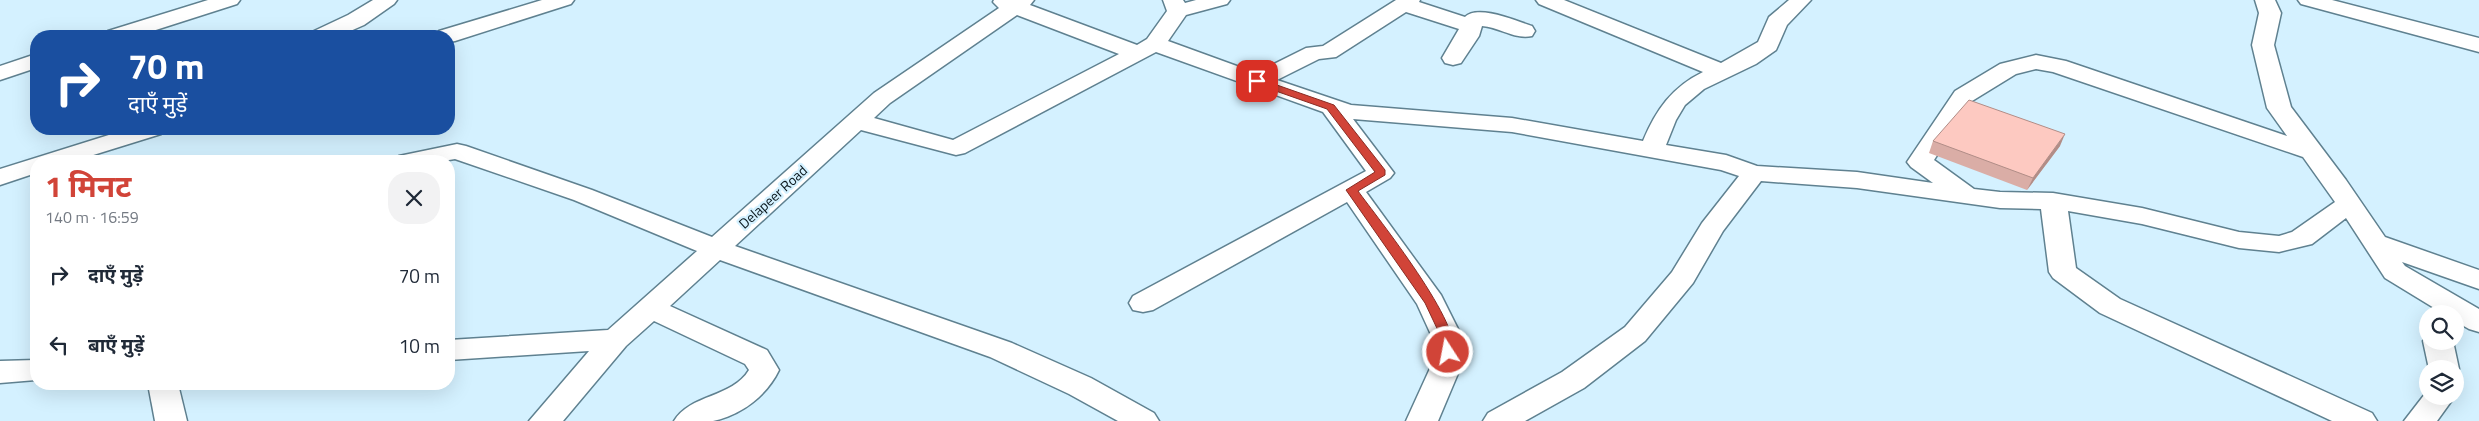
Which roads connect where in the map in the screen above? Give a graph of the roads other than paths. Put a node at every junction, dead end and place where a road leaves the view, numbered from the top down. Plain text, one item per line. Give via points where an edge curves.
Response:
1 (230, 0) edge
2 (387, 0) edge
3 (564, 0) edge
4 (1220, 0) edge
5 (1546, 0) edge
6 (1801, 0) edge
7 (2265, 0) edge
8 (2308, 0) edge
9 (1011, 2) edge
10 (1407, 2) edge
11 (1176, 6) edge
12 (1471, 26) junction
13 (135, 30) edge
14 (335, 30) edge
15 (1524, 31) dead end
16 (455, 34) edge
17 (2479, 45) edge
18 (1146, 49) junction
19 (1453, 58) dead end
20 (30, 63) edge
21 (1720, 71) junction
22 (0, 73) edge
23 (1257, 81) junction
24 (1331, 107) junction
25 (856, 121) junction
26 (142, 135) edge
27 (1652, 149) junction
28 (2312, 152) junction
29 (111, 153) edge
30 (96, 155) edge
31 (437, 155) edge
32 (30, 167) edge
33 (1754, 173) junction
34 (0, 177) edge
35 (1351, 190) junction
36 (1968, 196) junction
37 (2053, 200) junction
38 (2349, 204) junction
39 (2376, 243) junction
40 (716, 249) junction
41 (2479, 280) edge
42 (2426, 301) edge
43 (1143, 303) dead end
44 (650, 308) junction
45 (2479, 322) edge
46 (616, 340) junction
47 (455, 350) edge
48 (30, 370) edge
49 (0, 372) edge
50 (163, 390) edge
51 (2433, 405) edge
52 (1137, 420) edge
53 (171, 421) edge
54 (545, 421) edge
55 (690, 421) edge
56 (1422, 421) edge
57 (1499, 421) edge
58 (2362, 421) edge
59 (2420, 421) edge

1 - 13 street
2 - 14 street
3 - 16 street
4 - 11 street
5 - 21 street
6 - 21 street via 1777,22 1768,45 1748,59
7 - 28 street via 2270,13 2263,45 2279,108
8 - 17 street
9 - 18 street
9 - 25 street, Delapeer Road
10 - 12 street
10 - 23 street via 1328,52 1314,53
11 - 18 street
12 - 15 street via 1474,19 1494,20
12 - 19 street
18 - 23 street
18 - 25 street via 956,148
20 - 22 street
21 - 27 street via 1696,84 1676,101
23 - 24 street
24 - 27 street via 1351,112 1512,125
24 - 35 street via 1381,173
25 - 40 street, Delapeer Road
26 - 29 street
27 - 33 street via 1726,163
28 - 36 street via 2058,66 2036,62 2008,69 1962,96 1920,162
28 - 38 street
29 - 30 street
31 - 40 street via 457,151 584,195
32 - 34 street
33 - 36 street via 1857,180
33 - 57 street via 1711,229 1683,277 1635,334 1573,380
35 - 43 street
35 - 56 street via 1431,302 1448,339 1447,364
36 - 37 street
37 - 38 street via 2142,216 2239,240 2278,244 2302,238
37 - 58 street via 2064,272 2110,306
38 - 39 street
39 - 41 street
39 - 42 street via 2395,272
40 - 44 street, Delapeer Road
40 - 52 street via 1001,350 1080,386
42 - 45 street
44 - 46 street, Delapeer Road
44 - 55 street via 756,357 764,370 760,381 744,393
46 - 47 street
46 - 54 street, Delapeer Road
48 - 49 street
50 - 53 street
51 - 59 street

